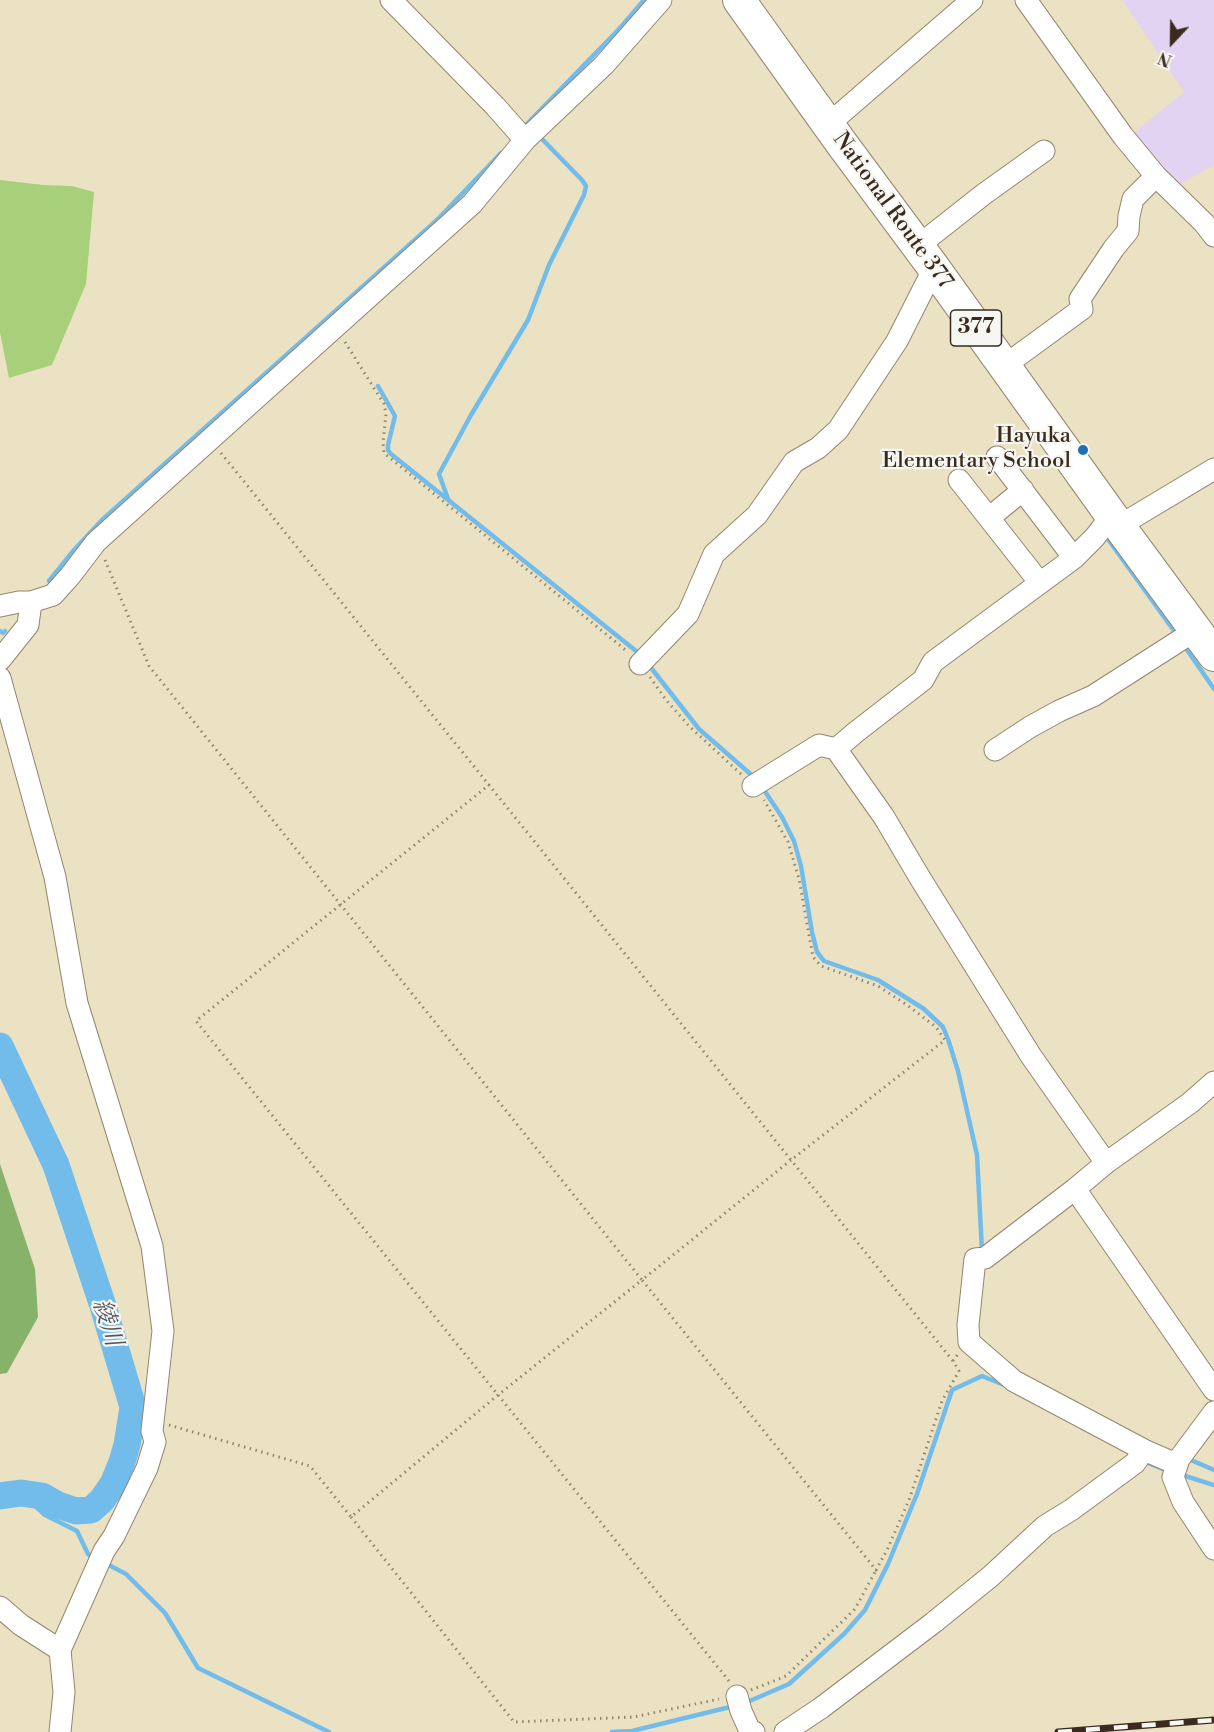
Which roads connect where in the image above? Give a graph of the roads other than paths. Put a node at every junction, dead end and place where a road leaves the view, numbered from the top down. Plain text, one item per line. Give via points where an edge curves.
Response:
1 (391, 0) edge
2 (662, 0) edge
3 (739, 0) edge
4 (972, 0) edge
5 (1026, 0) edge
6 (828, 122) junction
7 (521, 135) junction
8 (1044, 151) dead end
9 (1156, 176) junction
10 (1214, 236) edge
11 (926, 257) junction
12 (1004, 366) junction
13 (997, 457) dead end
14 (1214, 469) edge
15 (959, 480) dead end
16 (1023, 490) junction
17 (989, 518) junction
18 (1115, 521) junction
19 (1074, 558) junction
20 (1040, 583) junction
21 (16, 603) edge
22 (1186, 636) junction
23 (1214, 655) edge
24 (0, 660) edge
25 (644, 661) road end
26 (0, 678) edge
27 (836, 750) junction
28 (995, 750) dead end
29 (757, 783) road end
30 (1214, 1082) edge
31 (1106, 1162) junction
32 (1075, 1189) junction
33 (1214, 1390) edge
34 (1214, 1412) edge
35 (1140, 1457) junction
36 (1177, 1464) junction
37 (1214, 1549) edge
38 (0, 1607) edge
39 (60, 1650) junction
40 (739, 1702) road end
41 (60, 1732) edge
42 (754, 1732) edge
43 (785, 1732) edge

1 - 7 street
2 - 7 street via 604,65
3 - 6 highway, National Route 377 / 377
4 - 6 street
5 - 9 street
6 - 11 highway, National Route 377 / 377
7 - 21 street via 472,204 96,542 53,595
8 - 11 street via 984,194
9 - 10 street
9 - 12 street via 1133,199 1128,231 1080,299 1082,309
11 - 12 highway, National Route 377 / 377
11 - 25 street via 897,341 838,430 794,462 757,515 714,554 688,614
12 - 18 highway, National Route 377 / 377
13 - 16 street
14 - 18 street
15 - 17 street
16 - 17 street
16 - 19 street
17 - 20 street
18 - 19 street
18 - 22 highway, National Route 377 / 377
19 - 20 street
20 - 27 street via 933,662 923,680
21 - 24 street via 27,625
22 - 23 highway, National Route 377 / 377
22 - 28 street via 1093,696 1059,711
26 - 39 street via 55,877 77,1003 152,1246 163,1330 152,1431 155,1442 147,1468 100,1558
27 - 29 street via 819,745
27 - 31 street via 884,818 1031,1056
30 - 31 street
31 - 32 street
32 - 33 street
32 - 35 street via 982,1259 975,1259 969,1342 1014,1381
34 - 36 street
35 - 36 street
35 - 43 street via 1045,1526 941,1617
36 - 37 street via 1182,1502
38 - 39 street
39 - 41 street via 64,1692
40 - 42 street via 750,1731

